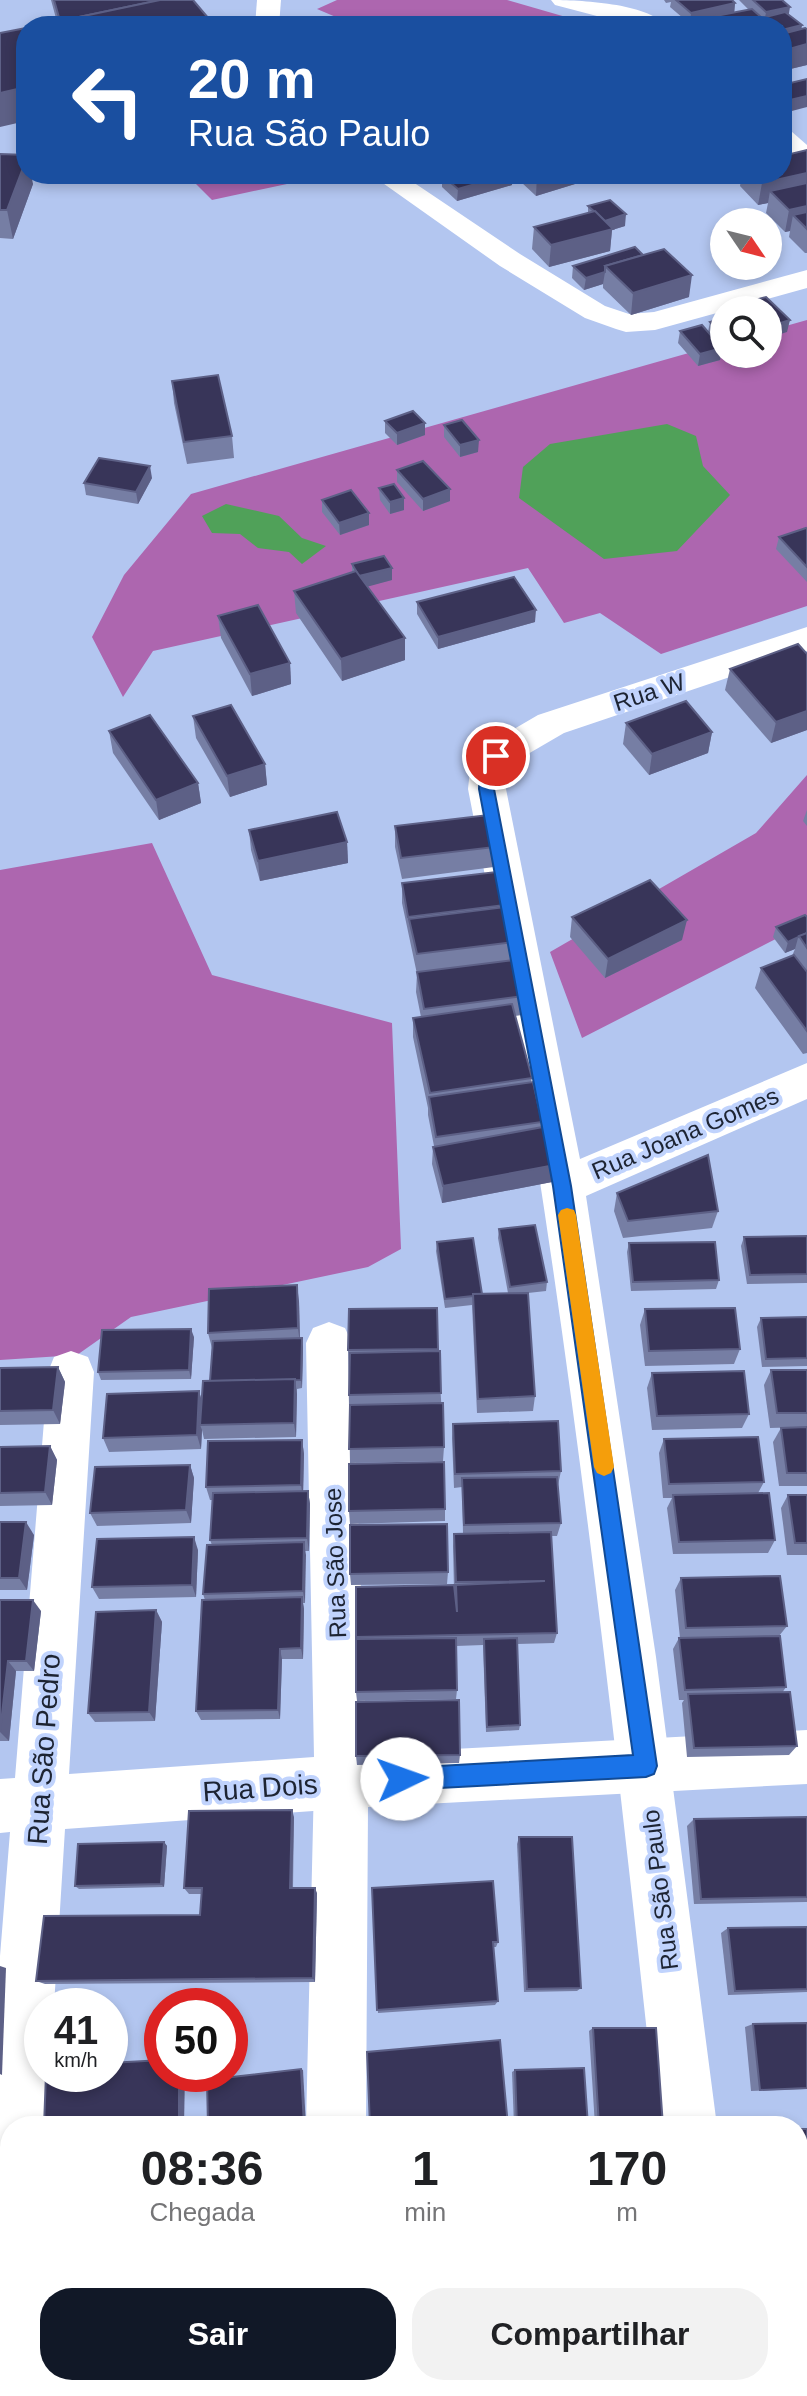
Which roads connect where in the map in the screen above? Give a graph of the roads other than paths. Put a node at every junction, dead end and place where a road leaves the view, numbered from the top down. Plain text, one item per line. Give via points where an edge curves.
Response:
1 (563, 0) edge
2 (631, 0) edge
3 (622, 16) edge
4 (644, 16) edge
5 (792, 136) edge
6 (807, 159) edge
7 (398, 184) edge
8 (807, 279) edge
9 (807, 639) edge
10 (496, 756) joint
11 (806, 1084) edge
12 (562, 1186) junction
13 (329, 1343) dead end
14 (71, 1372) dead end
15 (807, 1757) edge
16 (646, 1766) junction
17 (341, 1782) junction
18 (20, 1805) edge
19 (16, 2116) edge
20 (336, 2116) edge
21 (686, 2116) edge

1 - 3 street
2 - 4 street
5 - 6 street
7 - 8 street via 522,268 595,312 626,323 655,321
9 - 10 street, Rua W via 551,724
10 - 12 street, Rua São Paulo via 488,770 487,789
11 - 12 street, Rua Joana Gomes
12 - 16 street, Rua São Paulo
13 - 17 street, Rua São Jose
14 - 18 street, Rua São Pedro
15 - 16 street, Rua Dois
16 - 17 street, Rua Dois
16 - 21 street, Rua São Paulo
17 - 18 street, Rua Dois
17 - 20 street, Rua São Jose
18 - 19 street, Rua São Pedro

